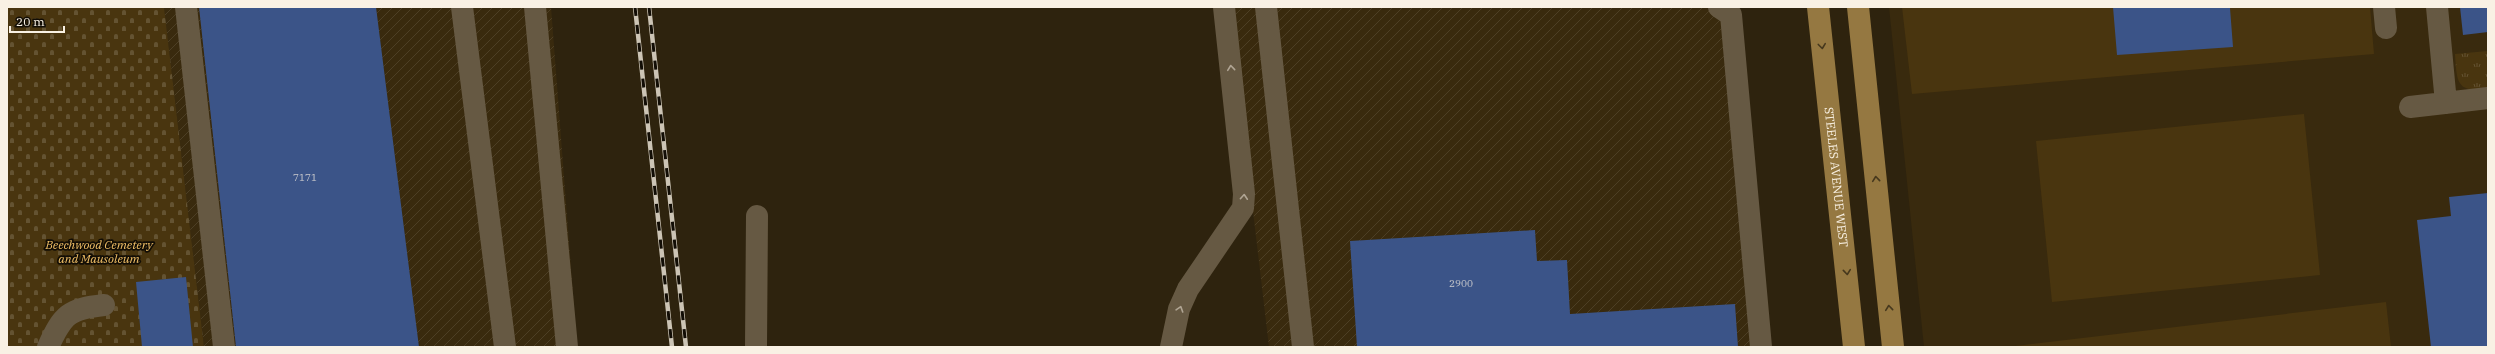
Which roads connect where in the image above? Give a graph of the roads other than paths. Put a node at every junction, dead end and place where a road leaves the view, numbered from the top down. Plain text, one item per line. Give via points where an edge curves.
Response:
1 (186, 7) edge
2 (462, 7) edge
3 (535, 7) edge
4 (1224, 7) edge
5 (1266, 7) edge
6 (1719, 7) edge
7 (1818, 7) edge
8 (1858, 7) edge
9 (2437, 7) edge
10 (2488, 98) edge
11 (2446, 103) junction
12 (2410, 107) dead end
13 (757, 216) dead end
14 (104, 305) dead end
15 (48, 347) edge
16 (224, 347) edge
17 (505, 347) edge
18 (567, 347) edge
19 (756, 347) edge
20 (1171, 347) edge
21 (1303, 347) edge
22 (1761, 347) edge
23 (1854, 347) edge
24 (1893, 347) edge

1 - 16 lane
2 - 17 lane
3 - 18 lane
20 -> 4 lane via 1179,309 1188,290 1243,208 1244,194
5 - 21 lane
6 - 22 lane via 1731,15
7 -> 23 main road, STEELES AVENUE WEST
24 -> 8 main road
9 - 11 lane
10 - 11 lane
11 - 12 lane
13 - 19 lane
14 - 15 lane via 84,308 66,315

